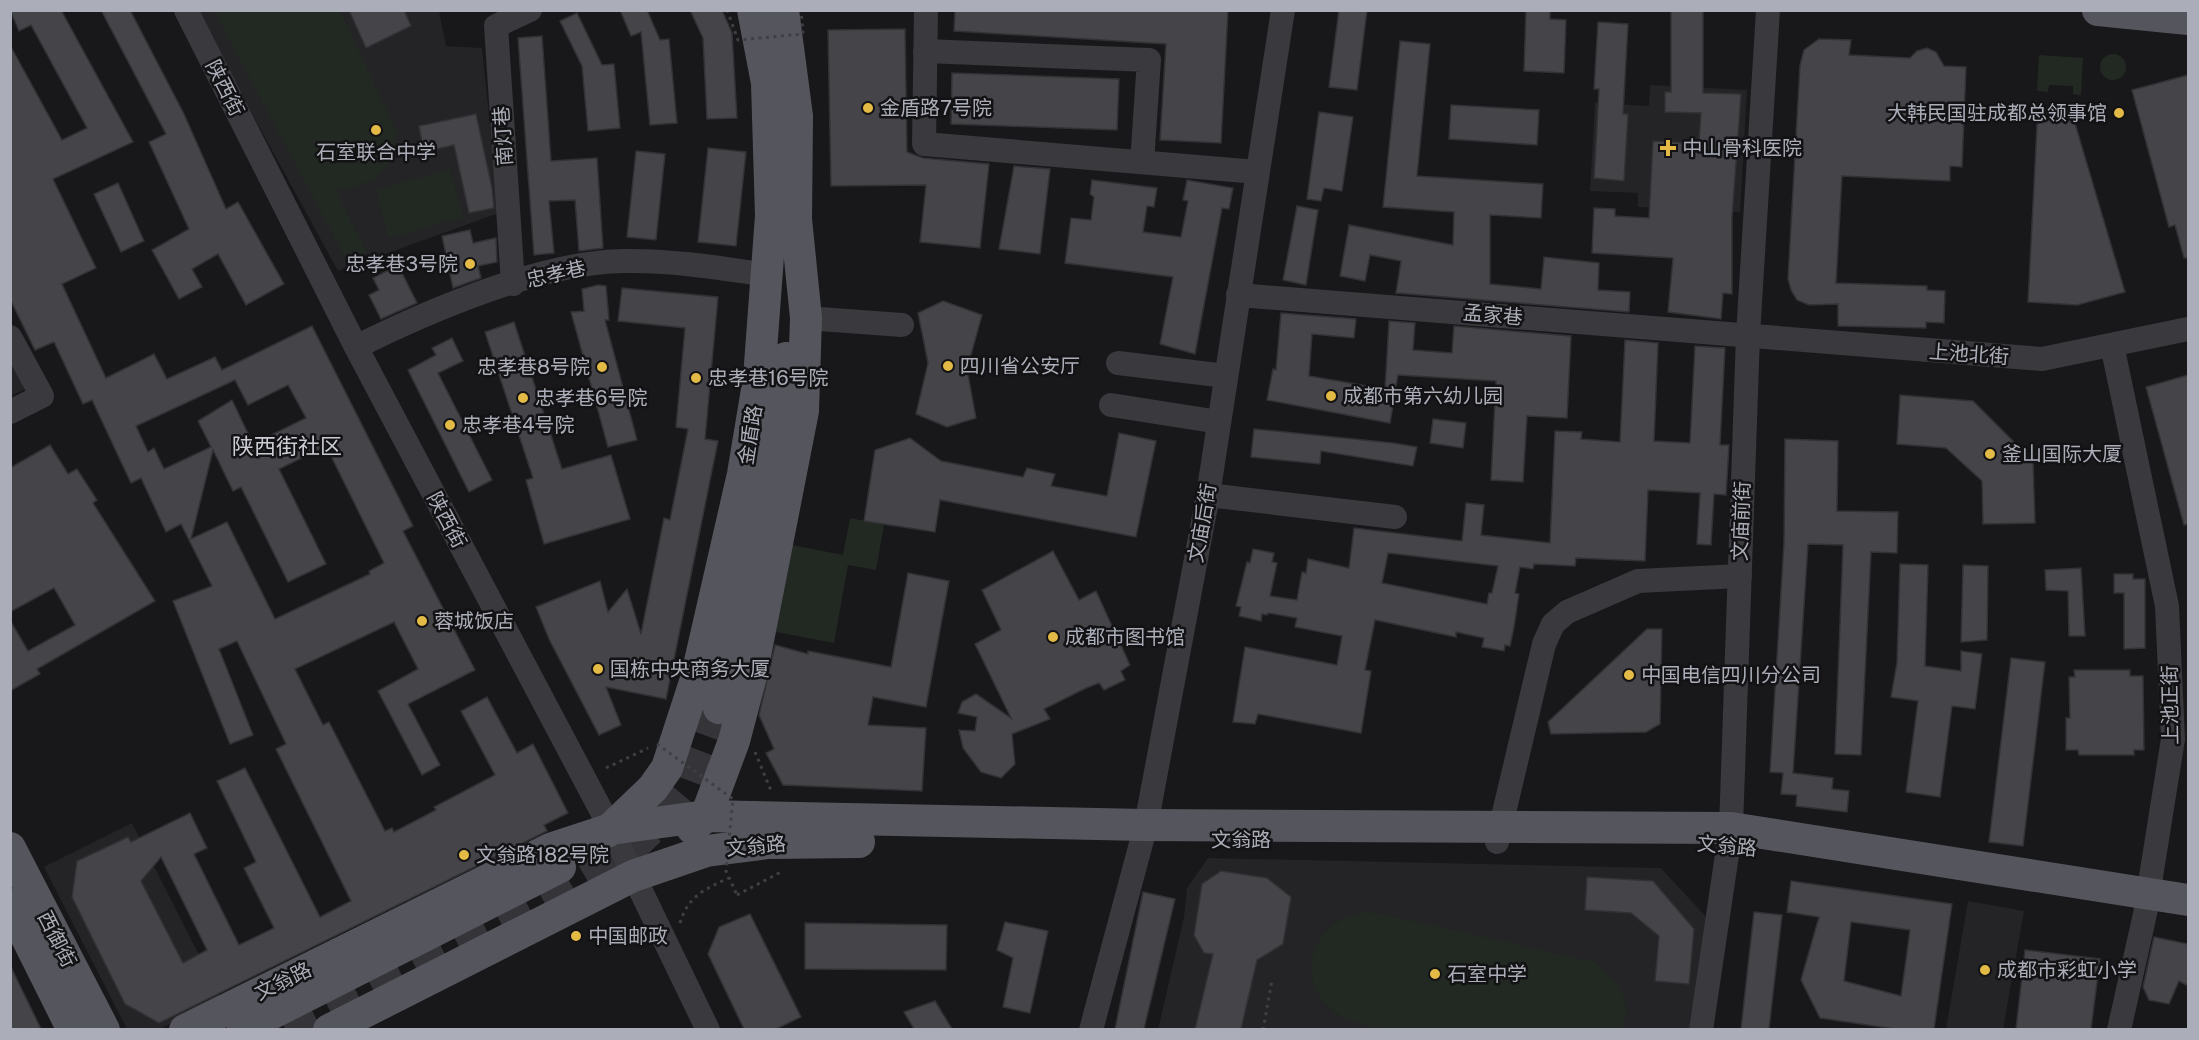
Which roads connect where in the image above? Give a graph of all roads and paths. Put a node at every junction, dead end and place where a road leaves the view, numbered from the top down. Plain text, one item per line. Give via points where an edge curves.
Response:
1 (186, 10) edge
2 (530, 10) edge
3 (727, 10) edge
4 (753, 10) edge
5 (783, 10) edge
6 (801, 10) edge
7 (926, 10) edge
8 (1283, 10) edge
9 (1768, 10) edge
10 (2098, 10) edge
11 (2188, 19) edge
12 (925, 51) junction
13 (1142, 162) junction
14 (1257, 172) junction
15 (796, 219) junction
16 (768, 275) junction
17 (513, 284) junction
18 (1238, 295) junction
19 (806, 318) junction
20 (902, 325) dead end
21 (2188, 329) edge
22 (1748, 335) junction
23 (10, 337) edge
24 (2112, 345) junction
25 (356, 347) junction
26 (1118, 363) dead end
27 (1226, 376) junction
28 (1111, 405) dead end
29 (10, 412) edge
30 (1219, 422) junction
31 (1208, 495) junction
32 (1395, 517) dead end
33 (1740, 576) junction
34 (719, 708) tunnel mouth
35 (755, 750) dead end
36 (606, 768) dead end
37 (775, 801) dead end
38 (706, 816) junction
39 (611, 829) junction
40 (1144, 832) junction
41 (1498, 834) junction
42 (1729, 836) junction
43 (10, 848) edge
44 (782, 872) dead end
45 (633, 876) junction
46 (729, 878) junction
47 (2188, 900) edge
48 (10, 904) edge
49 (2147, 905) junction
50 (2188, 920) edge
51 (679, 932) dead end
52 (1272, 980) dead end
53 (243, 1028) edge
54 (74, 1029) edge
55 (104, 1029) edge
56 (185, 1029) edge
57 (329, 1029) edge
58 (708, 1029) edge
59 (1091, 1029) edge
60 (1263, 1029) edge
61 (1701, 1029) edge
62 (2119, 1029) edge

1 - 25 street, 陕西街
2 - 17 street, 南灯巷 via 496,26
3 - 6 path, bridge via 738,40 803,34
4 - 16 main road, 金盾路 via 767,83 771,216
5 - 15 main road, 金盾路 via 796,116
7 - 12 street
8 - 14 street, 文庙后街
9 - 22 street, 文庙前街
10 - 11 main road
12 - 13 street via 924,144
12 - 13 street via 1149,60
13 - 14 street
14 - 18 street, 文庙后街
15 - 19 main road, 金盾路
15 - 34 main road, 金盾路 via 784,389
16 - 17 street, 忠孝巷 via 683,262 621,261 558,270
16 - 39 main road, 金盾路 via 759,378 743,474 696,680 667,768 653,788
17 - 25 street, 忠孝巷 via 398,326
18 - 22 street, 孟家巷
18 - 27 street, 文庙后街
19 - 20 street
19 - 38 main road, 金盾路 via 803,411 751,676 734,741
21 - 24 street, 上池北街
22 - 24 street, 上池北街 via 2042,359
22 - 33 street, 文庙前街
23 - 29 street via 42,396
24 - 49 street, 上池正街 via 2167,606 2173,739
25 - 39 street, 陕西街
26 - 27 street
27 - 30 street, 文庙后街
28 - 30 street
30 - 31 street, 文庙后街
31 - 32 street
31 - 40 street, 文庙后街
33 - 41 street via 1638,581 1567,612 1553,624 1544,644
33 - 42 street, 文庙前街
35 - 37 path
36 - 46 path, bridge via 657,744 733,799 726,871
38 - 39 main road, 文翁路
38 - 40 main road, 文翁路
38 - 45 main road
39 - 45 street, 陕西街
39 - 53 main road, 文翁路 via 562,866 522,888
39 - 56 main road, 文翁路 via 550,849
40 - 41 main road, 文翁路
40 - 45 main road, 文翁路 via 768,843 706,851
40 - 59 street, 文庙后街
41 - 42 main road, 文翁路
42 - 49 main road, 文翁路
42 - 61 street, 文庙前街
43 - 55 main road, 西御街
44 - 46 path, bridge via 737,895
45 - 57 main road, 文翁路
45 - 58 street, 陕西街
46 - 51 path via 695,895 684,911
47 - 49 main road, 文翁路
48 - 54 main road, 西御街
49 - 50 main road, 文翁路
49 - 62 street, 上池正街
52 - 60 path

